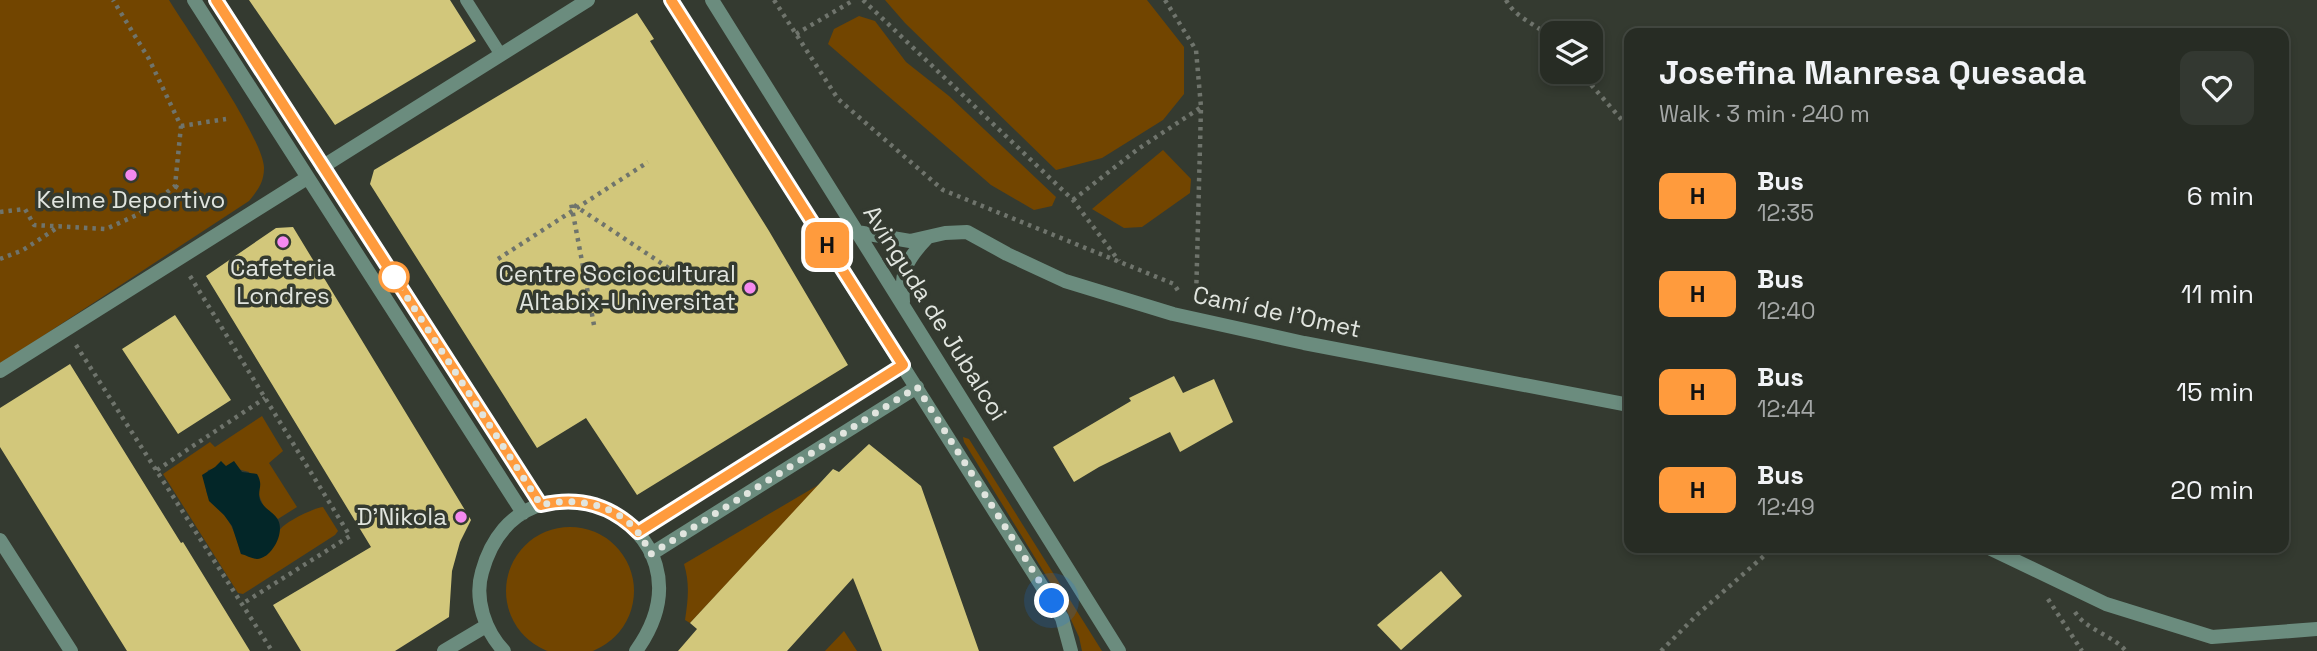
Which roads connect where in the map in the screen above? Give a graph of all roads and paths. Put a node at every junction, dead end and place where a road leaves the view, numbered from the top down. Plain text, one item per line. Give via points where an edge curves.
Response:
1 (113, 0) edge
2 (194, 0) edge
3 (216, 0) edge
4 (466, 0) edge
5 (588, 0) edge
6 (671, 0) edge
7 (712, 0) edge
8 (774, 0) edge
9 (854, 0) edge
10 (863, 0) edge
11 (1165, 0) edge
12 (1506, 0) edge
13 (1540, 27) edge
14 (796, 34) junction
15 (501, 55) junction
16 (1590, 84) edge
17 (1201, 107) junction
18 (226, 119) dead end
19 (1624, 122) edge
20 (181, 126) junction
21 (648, 162) dead end
22 (322, 167) junction
23 (307, 178) junction
24 (175, 186) junction
25 (1073, 200) junction
26 (205, 205) dead end
27 (575, 209) junction
28 (0, 212) edge
29 (61, 225) junction
30 (857, 232) junction
31 (927, 238) junction
32 (179, 258) junction
33 (0, 259) edge
34 (498, 259) dead end
35 (1119, 262) junction
36 (676, 273) dead end
37 (903, 306) junction
38 (1195, 319) junction
39 (594, 326) dead end
40 (67, 329) junction
41 (903, 365) junction
42 (0, 372) edge
43 (917, 387) junction
44 (265, 398) junction
45 (1624, 404) edge
46 (157, 470) junction
47 (541, 505) junction
48 (523, 513) junction
49 (638, 532) junction
50 (0, 540) edge
51 (1767, 553) edge
52 (1999, 553) edge
53 (651, 554) junction
54 (2030, 568) junction
55 (242, 604) junction
56 (486, 626) junction
57 (2317, 629) edge
58 (496, 649) edge
59 (71, 651) edge
60 (272, 651) edge
61 (444, 651) edge
62 (636, 651) edge
63 (1071, 651) edge
64 (1119, 651) edge
65 (1661, 651) edge
66 (2082, 651) edge

1 - 20 path via 149,59
2 - 23 street
3 - 22 street
4 - 15 lane
5 - 15 street
6 - 41 street
7 - 30 street, Avinguda de Jubalcoi
8 - 14 path
9 - 14 path
10 - 25 path
11 - 17 path via 1196,50
12 - 13 path via 1513,13
14 - 35 path via 838,99 943,190
15 - 22 street
16 - 19 path
17 - 25 path
17 - 38 path
18 - 20 path
20 - 24 path
21 - 27 path
22 - 47 street
23 - 32 street
23 - 48 street
24 - 26 path
24 - 29 path via 139,214 106,229
25 - 35 path
27 - 34 path
27 - 36 path
27 - 39 path
28 - 29 path via 25,209 34,225
29 - 33 path
30 - 31 street, Camí de l'Omet via 910,241
30 - 37 street, Avinguda de Jubalcoi
31 - 37 street via 911,254 902,279
31 - 38 street, Camí de l'Omet via 967,232 1065,281
32 - 40 street
32 - 44 path
35 - 38 path via 1174,284
37 - 64 street, Avinguda de Jubalcoi
38 - 45 street, Camí de l'Omet
40 - 42 street
40 - 46 path
41 - 43 street
41 - 49 street
43 - 53 street
43 - 63 street via 1062,618
44 - 46 path
44 - 55 path via 350,536
46 - 55 path
47 - 48 street
47 - 49 street via 578,501 600,506
48 - 56 street via 503,530 488,553 480,598
49 - 53 street
50 - 59 street
51 - 65 path
52 - 54 street
53 - 62 street via 659,592 656,613
54 - 57 street via 2106,604 2212,637
54 - 66 path
55 - 60 path
56 - 58 street
56 - 61 street

